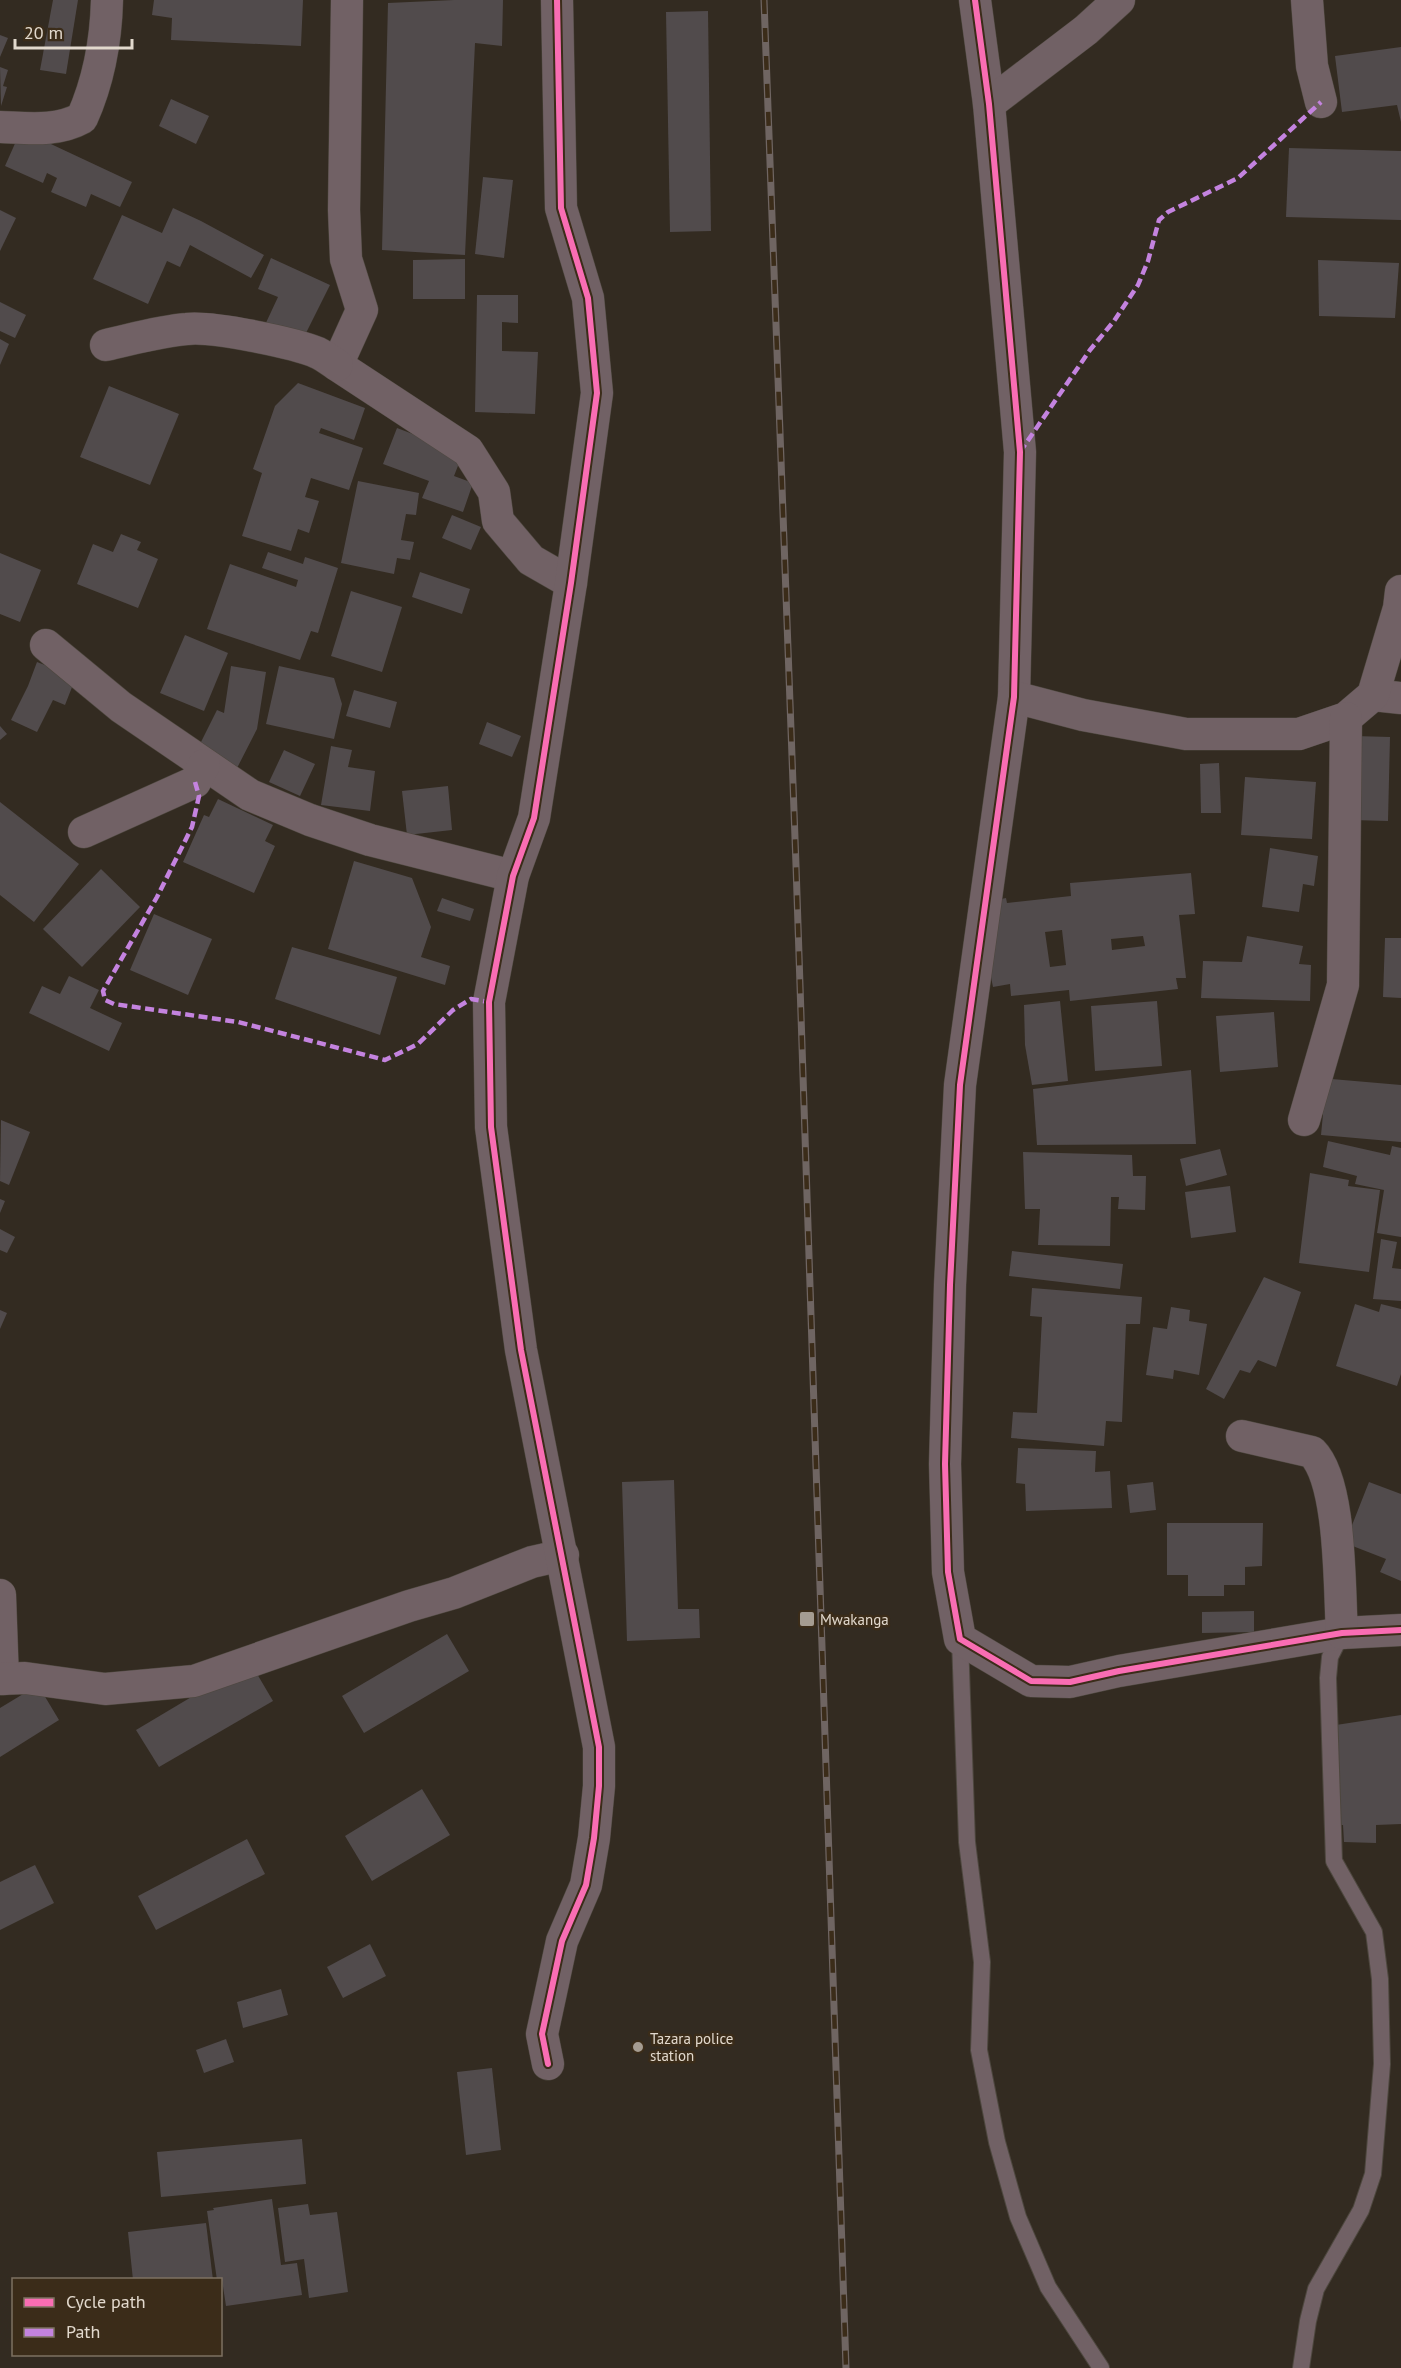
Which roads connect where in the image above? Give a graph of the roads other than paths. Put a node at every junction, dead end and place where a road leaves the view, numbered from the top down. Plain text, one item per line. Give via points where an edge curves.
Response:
1 (107, 0) edge
2 (347, 0) edge
3 (557, 0) edge
4 (975, 0) edge
5 (1119, 0) edge
6 (1307, 0) edge
7 (1321, 102) dead end
8 (989, 104) junction
9 (0, 127) edge
10 (106, 345) dead end
11 (337, 365) junction
12 (571, 583) junction
13 (1401, 591) edge
14 (46, 645) dead end
15 (1014, 697) junction
16 (1387, 697) edge
17 (1346, 718) junction
18 (204, 765) junction
19 (84, 832) dead end
20 (513, 876) junction
21 (1304, 1120) dead end
22 (1242, 1436) dead end
23 (563, 1555) junction
24 (0, 1595) edge
25 (1401, 1630) edge
26 (1342, 1633) junction
27 (960, 1639) junction
28 (1, 1679) edge
29 (548, 2064) dead end
30 (1101, 2368) edge
31 (1301, 2368) edge

1 - 9 street via 106,31 95,85 82,118 45,129
2 - 11 street via 346,258 362,310
3 - 12 street via 561,208 588,298 597,393
4 - 8 street
5 - 8 street
6 - 7 street via 1312,66
8 - 15 street via 1020,452
10 - 11 street via 189,328 203,329 318,353
11 - 12 street via 468,451 494,492 498,521 531,560
12 - 20 street via 534,818
13 - 16 street via 1386,656
14 - 18 street via 121,707
15 - 17 street via 1083,715 1186,734 1299,734
15 - 27 street via 960,1085 945,1464 948,1572
16 - 17 street
17 - 21 street via 1343,986
18 - 19 street via 195,782
18 - 20 street via 250,795 310,820 370,840
20 - 23 street via 489,1002 492,1127 521,1350
22 - 26 street via 1312,1452 1320,1460 1335,1521
23 - 28 street via 532,1562 454,1593 194,1681 105,1689 25,1678
23 - 29 street via 599,1747 599,1786 586,1885 562,1941 543,2034
24 - 28 street
25 - 26 street
26 - 27 street via 1070,1682 1031,1681
26 - 31 lane via 1330,1657 1328,1678 1334,1861 1374,1932 1380,1979 1382,2064 1372,2174 1360,2210 1316,2289
27 - 30 lane via 968,1842 982,1962 979,2050 997,2142 1018,2217 1048,2287

